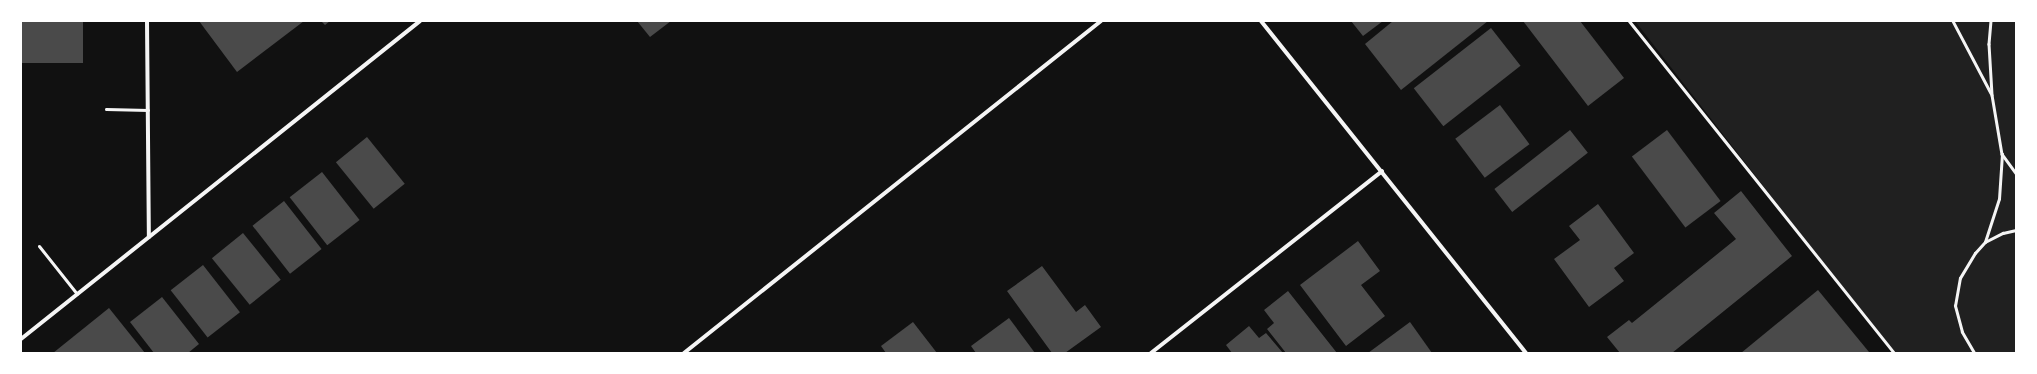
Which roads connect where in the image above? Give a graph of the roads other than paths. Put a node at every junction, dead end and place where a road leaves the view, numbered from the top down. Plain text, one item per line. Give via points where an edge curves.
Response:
1 (147, 21) edge
2 (420, 21) edge
3 (1100, 21) edge
4 (1261, 21) edge
5 (1629, 21) edge
6 (106, 109) dead end
7 (148, 110) junction
8 (1382, 171) junction
9 (150, 237) junction
10 (39, 246) dead end
11 (78, 294) junction
12 (21, 340) edge
13 (684, 353) edge
14 (1151, 353) edge
15 (1526, 353) edge
16 (1894, 353) edge

1 - 7 street
2 - 9 street
3 - 13 street
4 - 8 street
5 - 16 lane
6 - 7 lane
7 - 9 street
8 - 14 street
8 - 15 street
9 - 11 street
10 - 11 lane
11 - 12 street

